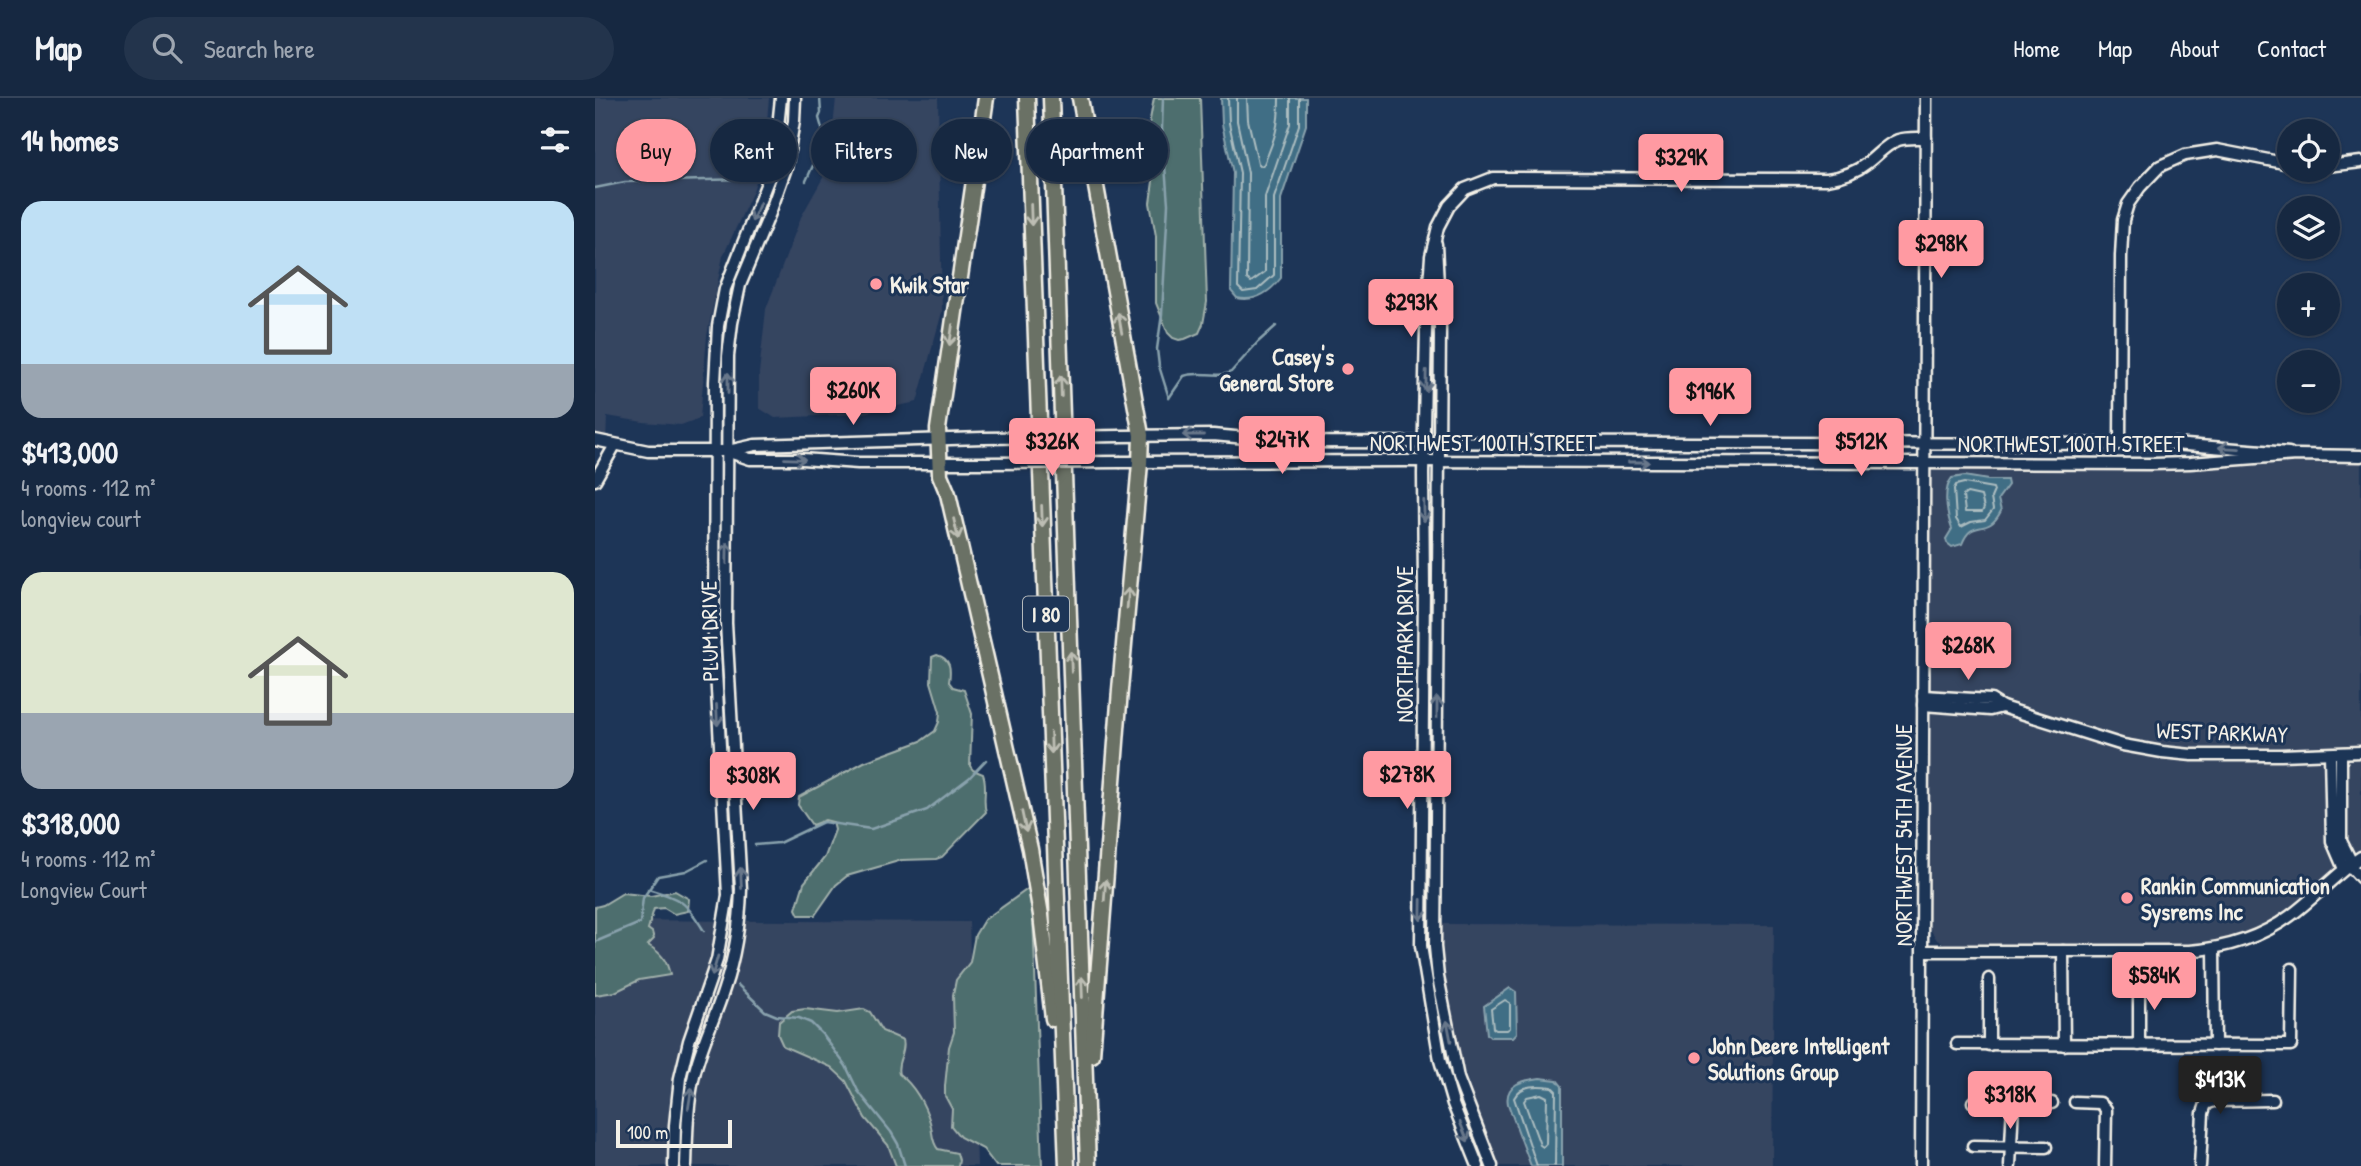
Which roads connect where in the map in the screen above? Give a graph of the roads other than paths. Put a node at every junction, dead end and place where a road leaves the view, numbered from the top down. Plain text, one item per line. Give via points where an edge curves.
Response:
1 (781, 98) edge
2 (795, 98) edge
3 (986, 98) edge
4 (1027, 98) edge
5 (1051, 98) edge
6 (1080, 98) edge
7 (1926, 98) edge
8 (1926, 138) junction
9 (2277, 162) edge
10 (2361, 162) edge
11 (2340, 164) edge
12 (1436, 240) junction
13 (1140, 435) junction
14 (938, 439) junction
15 (595, 440) edge
16 (1425, 443) junction
17 (1438, 443) junction
18 (1924, 444) junction
19 (2120, 444) junction
20 (615, 445) junction
21 (715, 451) junction
22 (728, 452) junction
23 (2297, 455) junction
24 (2361, 456) edge
25 (1424, 461) junction
26 (1438, 462) junction
27 (1924, 462) junction
28 (940, 463) junction
29 (1140, 463) junction
30 (595, 480) edge
31 (1424, 655) junction
32 (1437, 655) junction
33 (1923, 700) junction
34 (2361, 752) edge
35 (2336, 754) junction
36 (2352, 863) edge
37 (1422, 874) junction
38 (1435, 875) junction
39 (2361, 878) edge
40 (2214, 949) junction
41 (1923, 950) junction
42 (2063, 951) junction
43 (2292, 969) dead end
44 (1989, 979) dead end
45 (2139, 979) dead end
46 (1957, 1044) dead end
47 (1989, 1045) junction
48 (2064, 1045) junction
49 (2139, 1045) junction
50 (2215, 1045) junction
51 (2273, 1100) dead end
52 (1973, 1102) dead end
53 (2075, 1102) dead end
54 (2013, 1103) junction
55 (2052, 1103) dead end
56 (1066, 1129) junction
57 (1086, 1129) junction
58 (1973, 1146) dead end
59 (2012, 1146) junction
60 (2046, 1147) dead end
61 (674, 1166) edge
62 (686, 1166) edge
63 (1067, 1166) edge
64 (1088, 1166) edge
65 (1478, 1166) edge
66 (1492, 1166) edge
67 (1921, 1166) edge
68 (2010, 1166) edge
69 (2105, 1166) edge
70 (2200, 1166) edge

1 -> 21 street, PLUM DRIVE via 774,165 726,289 718,326
22 -> 2 street, PLUM DRIVE via 732,323 740,285 786,168
3 -> 14 highway
4 -> 56 highway, I 80
57 -> 5 highway, I 80
13 -> 6 highway
7 - 8 street, NORTHWEST 54TH AVENUE
8 - 12 street, NORTHPARK DRIVE via 1896,141 1864,166 1827,179 1493,178 1456,197 1442,216
8 - 18 street, NORTHWEST 54TH AVENUE
9 - 19 street via 2217,150 2185,155 2160,166 2128,204 2121,256
10 - 11 street
12 -> 16 street, NORTHPARK DRIVE via 1426,328
12 - 17 street, NORTHPARK DRIVE
13 - 14 street, NORTHWEST 100TH STREET, bridge
16 -> 13 street, NORTHWEST 100TH STREET
13 - 29 highway
14 - 22 street, NORTHWEST 100TH STREET via 755,445
14 - 28 highway
15 - 20 street
16 - 17 street, NORTHWEST 100TH STREET
16 - 25 street, NORTHPARK DRIVE
17 - 18 street, NORTHWEST 100TH STREET
17 - 26 street, NORTHPARK DRIVE
18 - 19 street, NORTHWEST 100TH STREET
18 - 27 street, NORTHWEST 54TH AVENUE
23 -> 19 street, NORTHWEST 100TH STREET
20 - 21 street via 648,451
20 - 30 street
21 - 22 street
21 -> 61 street, PLUM DRIVE via 714,648 728,895 717,960 683,1068
22 -> 28 street, NORTHWEST 100TH STREET via 750,458
62 -> 22 street, PLUM DRIVE via 694,1078 729,975 740,912 727,644
23 - 24 street, NORTHWEST 100TH STREET
23 - 27 street, NORTHWEST 100TH STREET via 2190,463
25 - 26 street, NORTHWEST 100TH STREET
25 - 29 street, NORTHWEST 100TH STREET
25 -> 31 street, NORTHPARK DRIVE
26 -> 27 street, NORTHWEST 100TH STREET
26 - 32 street, NORTHPARK DRIVE
27 - 33 street, NORTHWEST 54TH AVENUE
28 - 29 street, NORTHWEST 100TH STREET, bridge
28 -> 56 highway via 1030,849
57 -> 29 highway
31 - 32 street
31 - 37 street, NORTHPARK DRIVE
38 -> 32 street, NORTHPARK DRIVE
33 - 35 street, WEST PARKWAY via 1991,700 2123,745 2162,752
33 - 41 street, NORTHWEST 54TH AVENUE
34 - 35 street, WEST PARKWAY
35 - 36 street via 2332,841
36 - 39 street
36 - 40 street via 2272,928
37 - 38 street
37 -> 65 street, NORTHPARK DRIVE via 1421,946 1440,1060
66 -> 38 street, NORTHPARK DRIVE via 1458,1078 1445,1013 1435,947
40 - 42 street
40 - 50 street
41 - 42 street
41 - 67 street, NORTHWEST 54TH AVENUE
42 - 48 street
43 - 50 street via 2291,1045
44 - 47 street
45 - 49 street
46 - 47 street
47 - 48 street
48 - 49 street
49 - 50 street
51 - 70 street via 2206,1104
52 - 54 street
53 - 69 street via 2100,1103 2106,1109
54 - 55 street
54 - 59 street
56 - 63 highway, I 80
57 - 64 highway, I 80
58 - 59 street
59 - 60 street
59 - 68 street

